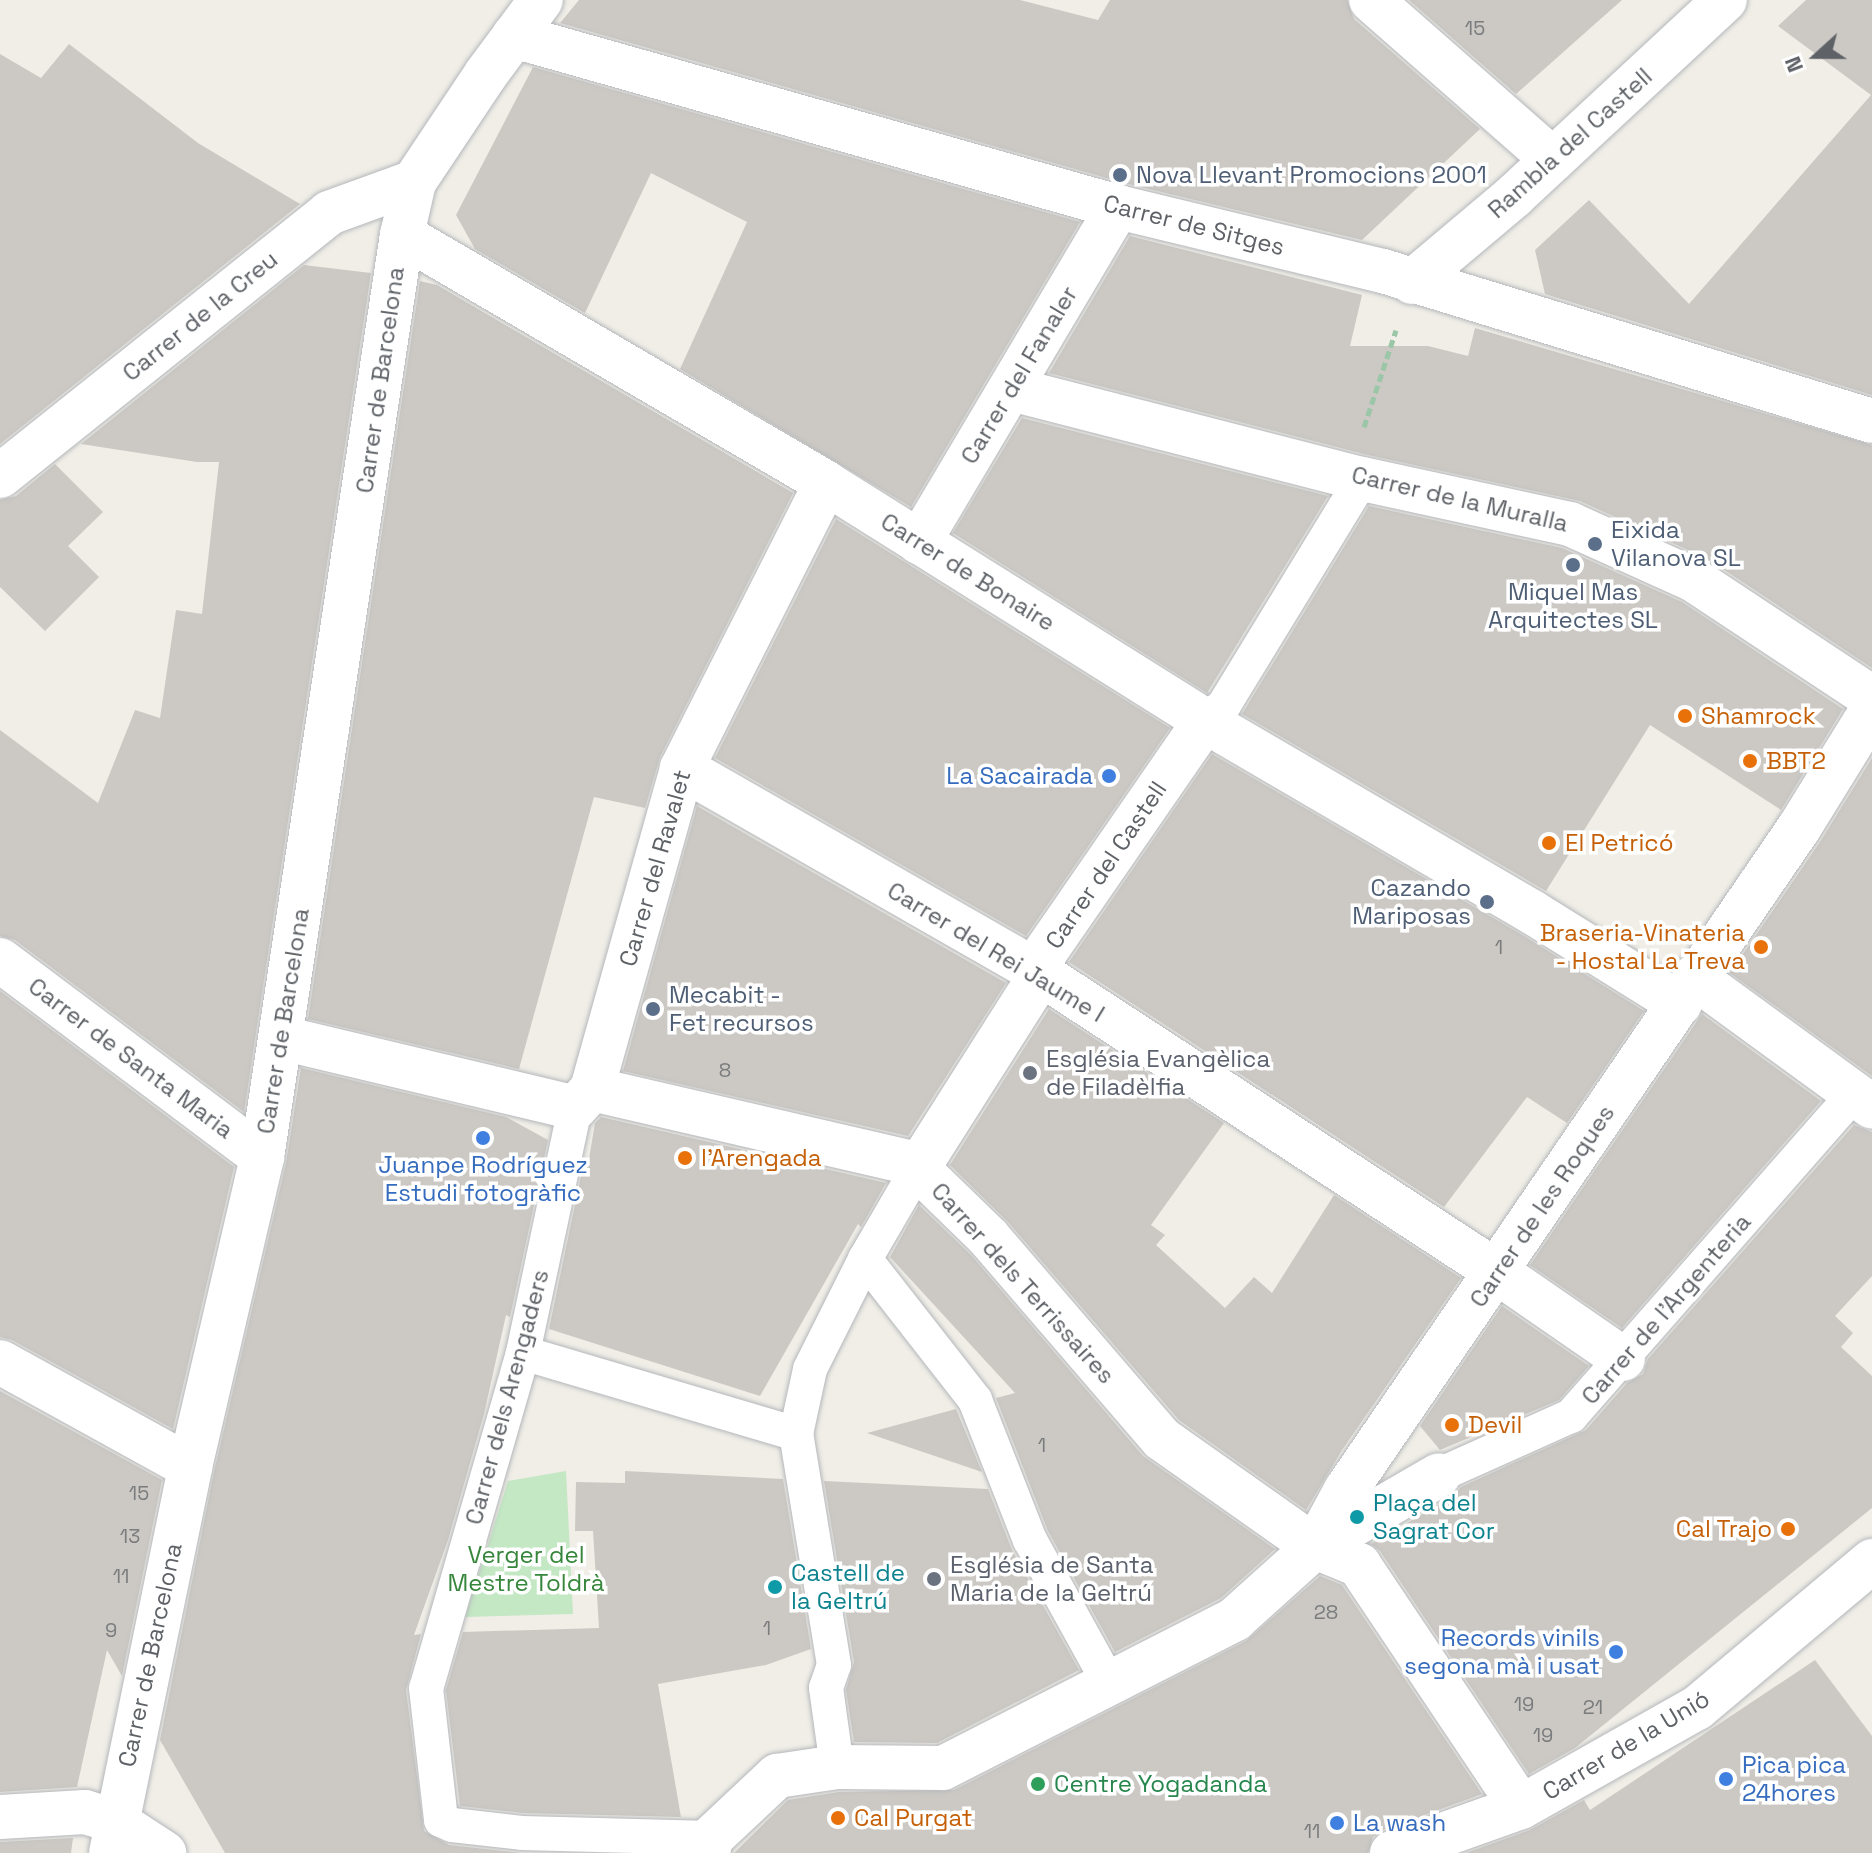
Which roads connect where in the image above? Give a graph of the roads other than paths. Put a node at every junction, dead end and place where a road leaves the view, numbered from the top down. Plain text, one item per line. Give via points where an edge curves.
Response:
1 (541, 0) edge
2 (1371, 0) edge
3 (1725, 0) edge
4 (514, 36) junction
5 (1553, 160) junction
6 (414, 182) junction
7 (1118, 207) junction
8 (402, 235) junction
9 (1412, 282) junction
10 (1011, 389) junction
11 (1872, 421) edge
12 (0, 476) edge
13 (1355, 476) junction
14 (826, 483) junction
15 (919, 542) junction
16 (1872, 698) edge
17 (1872, 710) edge
18 (1205, 721) junction
19 (682, 768) junction
20 (0, 960) edge
21 (1041, 974) junction
22 (1687, 990) junction
23 (282, 1038) junction
24 (584, 1098) junction
25 (1863, 1100) edge
26 (262, 1157) junction
27 (918, 1168) junction
28 (865, 1259) junction
29 (1497, 1272) junction
30 (523, 1353) junction
31 (1623, 1359) junction
32 (0, 1362) edge
33 (796, 1434) junction
34 (190, 1467) junction
35 (1439, 1475) joint
36 (1315, 1547) junction
37 (1872, 1561) edge
38 (1109, 1683) junction
39 (837, 1767) junction
40 (1521, 1807) junction
41 (0, 1817) edge
42 (717, 1836) edge
43 (113, 1837) edge
44 (164, 1853) edge
45 (1392, 1853) edge

1 - 4 street
2 - 5 street
3 - 5 street, Rambla del Castell
4 - 6 street
4 - 7 street, Carrer de Sitges
5 - 9 street, Rambla del Castell
6 - 8 street, Carrer de Barcelona
6 - 12 street, Carrer de la Creu via 329,213
7 - 9 street, Carrer de Sitges
7 - 10 street, Carrer del Fanaler
8 - 14 street, Carrer de Bonaire
8 - 23 street, Carrer de Barcelona
9 - 11 street, Carrer de Sitges
10 - 13 street, Carrer de la Muralla
10 - 15 street, Carrer del Fanaler
13 - 16 street, Carrer de la Muralla via 1570,524 1694,580
13 - 18 street via 1224,705
14 - 15 street, Carrer de Bonaire
14 - 19 street, Carrer del Ravalet
15 - 18 street, Carrer de Bonaire
17 - 22 street, Carrer de les Roques via 1799,828
18 - 21 street, Carrer del Castell via 1044,954
18 - 22 street, Carrer de Bonaire via 1532,912
19 - 21 street, Carrer del Rei Jaume I
19 - 24 street, Carrer del Ravalet
20 - 26 street, Carrer de Santa Maria
21 - 27 street, Carrer del Castell
21 - 29 street, Carrer del Rei Jaume I
22 - 25 street, Carrer de Bonaire
22 - 29 street, Carrer de les Roques
23 - 24 street, Carrer dels Terrissaires
23 - 26 street, Carrer de Barcelona
24 - 27 street, Carrer dels Terrissaires
24 - 30 street, Carrer dels Arengaders
25 - 31 street, Carrer de l'Argenteria
26 - 34 street, Carrer de Barcelona
27 - 28 street, Carrer del Castell
27 - 36 street, Carrer dels Terrissaires via 989,1238 1162,1439
28 - 33 street, Carrer del Castell via 810,1369
28 - 38 street via 975,1400 1030,1540
29 - 31 street, Carrer del Rei Jaume I
29 - 36 street, Carrer de les Roques via 1346,1490
30 - 33 street
30 - 42 street, Carrer dels Arengaders via 426,1688 441,1820 522,1833
31 - 35 street, Carrer de l'Argenteria via 1571,1416
32 - 34 street
33 - 39 street via 834,1665 826,1688
34 - 43 street, Carrer de Barcelona
35 - 36 street
36 - 38 street via 1235,1619
36 - 40 street, Carrer dels Terrissaires via 1359,1565
37 - 40 street, Carrer de la Unió via 1697,1708
38 - 39 street via 943,1768
39 - 42 street via 777,1776
40 - 45 street, Carrer de la Unió
41 - 43 street via 85,1812
43 - 44 street

